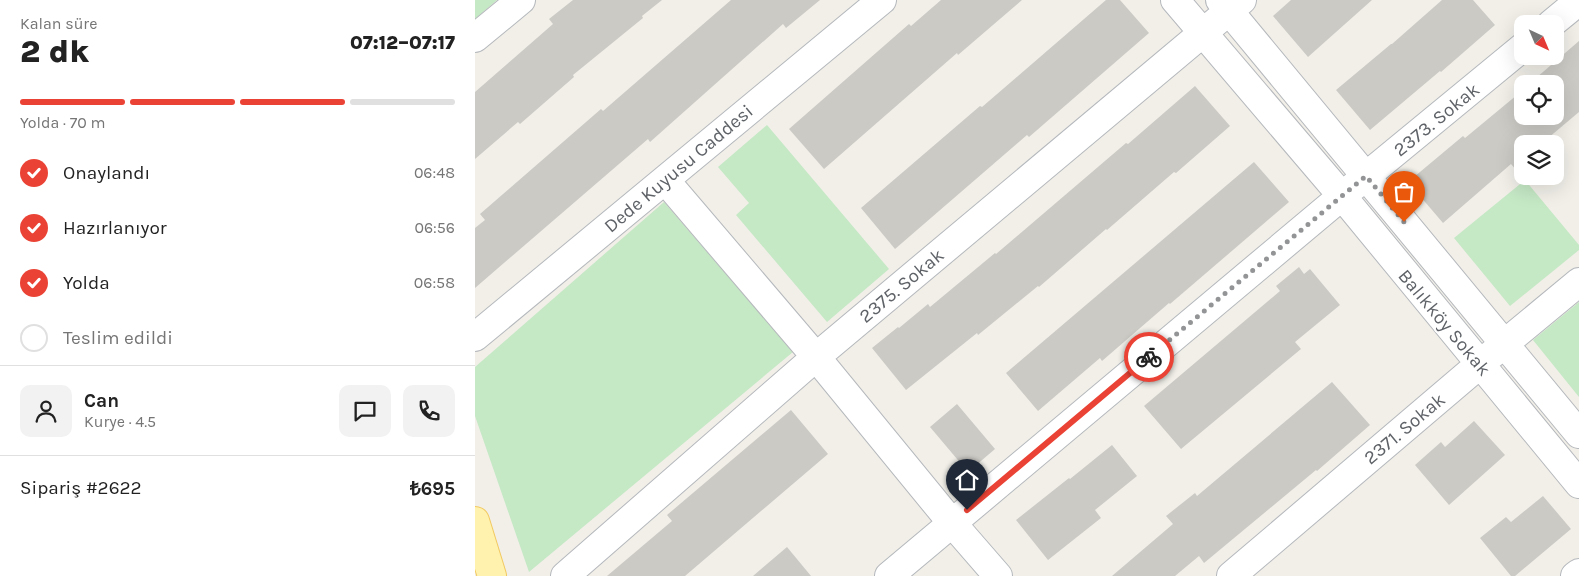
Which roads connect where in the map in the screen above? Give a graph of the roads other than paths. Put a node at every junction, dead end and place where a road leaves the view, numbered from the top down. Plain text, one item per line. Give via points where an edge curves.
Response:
1 (521, 0) edge
2 (882, 0) edge
3 (1175, 0) edge
4 (1579, 1) edge
5 (1230, 4) edge
6 (1562, 15) edge
7 (1203, 32) junction
8 (475, 38) edge
9 (1514, 54) edge
10 (1366, 176) junction
11 (665, 180) junction
12 (1342, 196) junction
13 (1579, 282) edge
14 (475, 337) edge
15 (1505, 344) junction
16 (816, 357) junction
17 (1480, 364) junction
18 (1579, 434) edge
19 (1579, 484) edge
20 (475, 521) edge
21 (952, 523) junction
22 (1579, 572) edge
23 (492, 576) edge
24 (565, 576) edge
25 (889, 576) edge
26 (999, 576) edge
27 (1231, 576) edge
28 (1575, 576) edge

1 - 8 street
2 - 11 street, Dede Kuyusu Caddesi
3 - 7 street, Balıkköy Sokak
4 - 6 street
5 - 7 street, 2375. Sokak
5 - 10 street, Balıkköy Sokak
7 - 12 street, Balıkköy Sokak
7 - 16 street, 2375. Sokak
9 - 10 street, 2373. Sokak
10 - 12 street, 2373. Sokak
10 - 15 street, Balıkköy Sokak
11 - 14 street, Dede Kuyusu Caddesi
11 - 16 street
12 - 17 street, Balıkköy Sokak
12 - 21 street, 2373. Sokak
13 - 15 street, 2371. Sokak
15 - 17 street, 2371. Sokak
15 - 18 street, Balıkköy Sokak
16 - 21 street
16 - 24 street, 2375. Sokak
17 - 19 street, Balıkköy Sokak
17 - 27 street, 2371. Sokak
20 - 23 main road
21 - 25 street, 2373. Sokak
21 - 26 street
22 - 28 street

